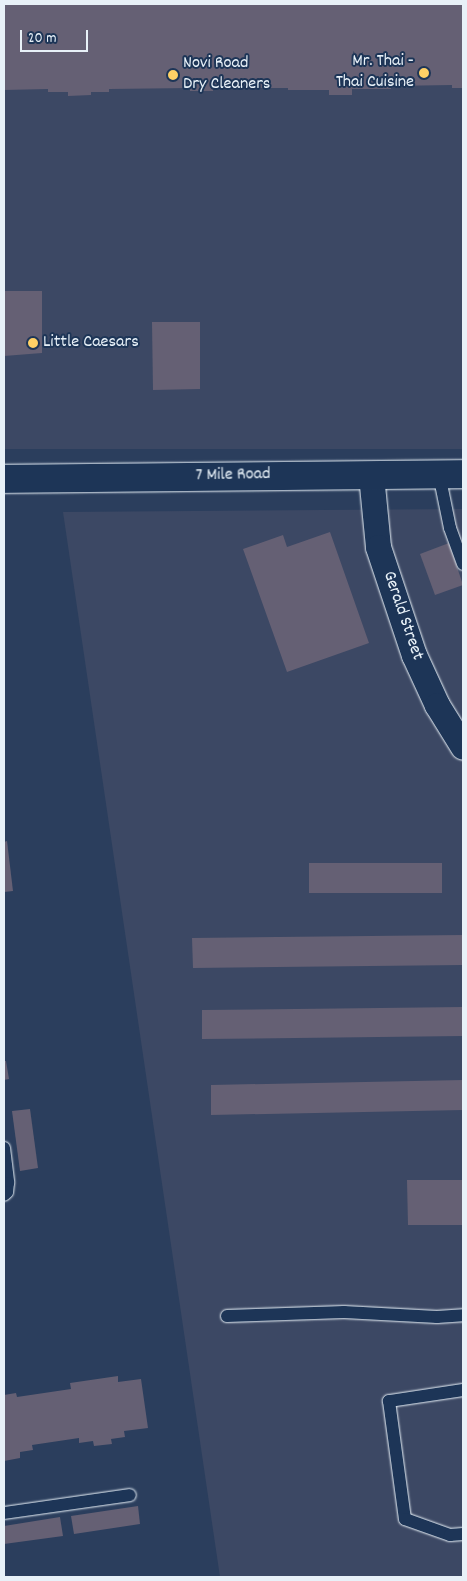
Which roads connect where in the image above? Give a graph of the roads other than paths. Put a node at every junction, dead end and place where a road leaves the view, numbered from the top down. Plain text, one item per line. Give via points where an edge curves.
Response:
1 (451, 474) edge
2 (372, 475) junction
3 (4, 479) edge
4 (463, 564) edge
5 (461, 738) edge
6 (4, 1148) edge
7 (4, 1195) edge
8 (227, 1316) dead end
9 (463, 1316) edge
10 (463, 1390) edge
11 (130, 1495) dead end
12 (4, 1513) edge
13 (463, 1534) edge

1 - 2 street, 7 Mile Road
1 - 4 lane via 450,528
2 - 3 street, 7 Mile Road
2 - 5 street, Gerald Street via 378,547 424,680
6 - 7 lane via 8,1184
8 - 9 lane via 344,1312
10 - 13 lane via 388,1401 405,1519 450,1535
11 - 12 lane

